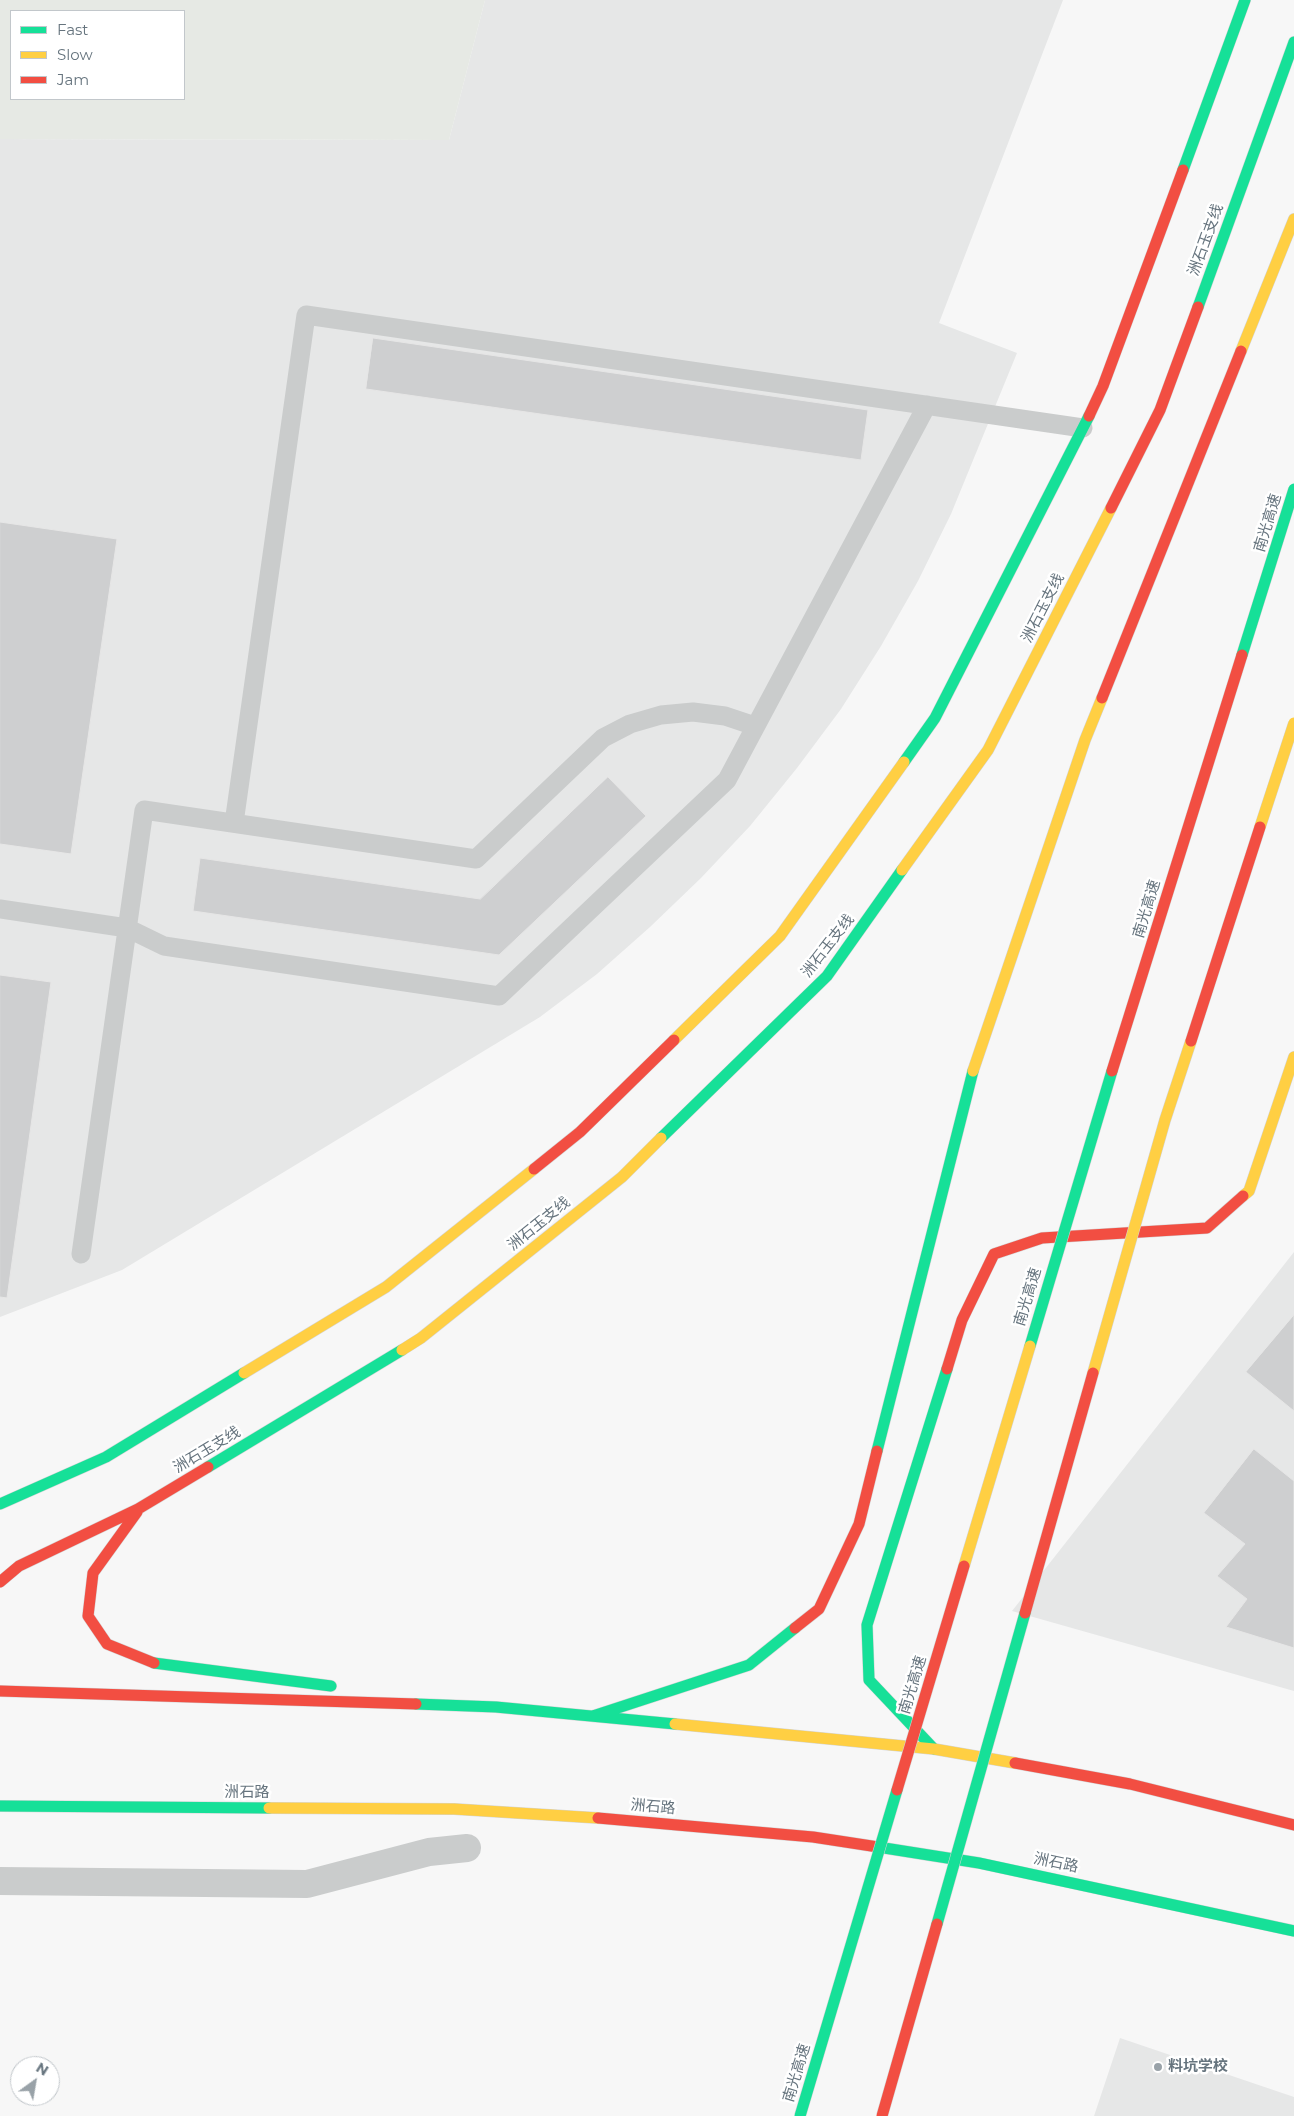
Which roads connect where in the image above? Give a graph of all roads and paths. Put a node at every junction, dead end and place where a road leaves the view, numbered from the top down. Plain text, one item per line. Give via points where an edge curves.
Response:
1 (1245, 0) edge
2 (1294, 42) edge
3 (1294, 219) edge
4 (927, 405) junction
5 (1082, 428) junction
6 (1294, 489) edge
7 (1294, 723) edge
8 (755, 726) junction
9 (234, 823) junction
10 (0, 909) edge
11 (128, 928) junction
12 (1294, 1057) edge
13 (81, 1254) dead end
14 (0, 1504) edge
15 (138, 1509) junction
16 (0, 1582) edge
17 (338, 1687) dead end
18 (0, 1691) edge
19 (368, 1691) dead end
20 (496, 1707) junction
21 (593, 1716) junction
22 (934, 1749) junction
23 (0, 1806) edge
24 (1294, 1825) edge
25 (467, 1848) dead end
26 (0, 1881) edge
27 (1294, 1931) edge
28 (800, 2116) edge
29 (882, 2116) edge

1 - 5 main road via 1103,386
2 - 15 main road, 洲石玉支线 via 1160,410 988,750 827,976 622,1177 421,1338
3 - 21 main road via 1085,740 976,1061 859,1524 819,1609 749,1665
4 - 5 lane
4 - 8 lane
4 - 9 lane via 306,315
5 - 14 main road via 935,718 780,936 580,1132 386,1287 106,1456
6 - 28 main road, 南光高速, bridge via 1089,1146
7 - 29 main road, bridge via 1165,1120
8 - 9 lane via 725,716 693,712 661,715 630,724 603,738 476,859
8 - 11 lane via 726,780 500,996 164,946
9 - 11 lane via 144,810
10 - 11 lane
11 - 13 lane
12 - 22 main road via 1249,1191 1207,1228 1042,1238 994,1254 962,1320 867,1625 869,1680
15 - 16 main road, 洲石玉支线 via 19,1566
15 - 17 main road via 93,1573 88,1616 107,1644 152,1663
18 - 20 main road
19 - 20 main road
20 - 21 main road
21 - 22 main road
22 - 24 main road via 1130,1784
23 - 27 main road, 洲石路 via 454,1809 727,1828 813,1837 979,1863
25 - 26 street via 429,1852 307,1884

